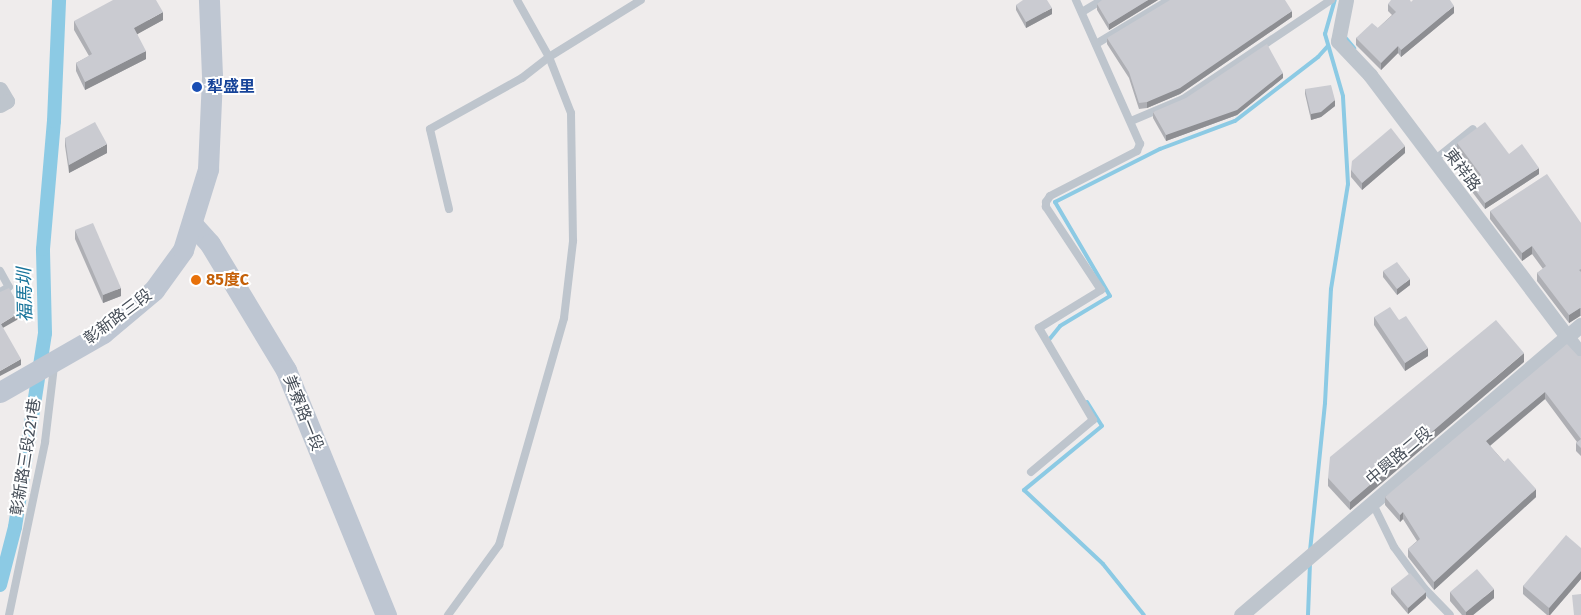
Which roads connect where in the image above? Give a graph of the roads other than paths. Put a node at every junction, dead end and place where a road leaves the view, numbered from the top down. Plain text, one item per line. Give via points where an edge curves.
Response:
1 (209, 0) edge
2 (517, 0) edge
3 (641, 0) edge
4 (1076, 0) edge
5 (1102, 0) edge
6 (1169, 0) edge
7 (1331, 0) edge
8 (1346, 0) edge
9 (1082, 12) junction
10 (1096, 44) junction
11 (549, 57) junction
12 (0, 89) edge
13 (0, 104) edge
14 (1132, 121) junction
15 (1473, 130) edge
16 (1438, 158) junction
17 (449, 209) dead end
18 (193, 225) junction
19 (0, 270) edge
20 (0, 292) edge
21 (1581, 325) edge
22 (1566, 338) junction
23 (1581, 356) edge
24 (54, 361) junction
25 (0, 392) edge
26 (1030, 472) dead end
27 (1372, 502) junction
28 (9, 615) edge
29 (386, 615) edge
30 (448, 615) edge
31 (1241, 615) edge
32 (1450, 615) edge

1 - 18 street, 彰新路三段 via 212,76 208,169
2 - 11 lane
3 - 11 lane
4 - 9 lane
5 - 9 lane
6 - 10 lane
7 - 14 lane via 1183,100
8 - 16 street, 東祥路 via 1338,40
9 - 10 lane
10 - 14 lane
11 - 17 lane via 522,78 430,129
11 - 30 lane via 571,114 572,241 564,318 499,545
12 - 13 street via 7,101
14 - 26 lane via 1140,144 1137,151 1050,196 1046,202 1046,207 1101,290 1039,328 1093,420
15 - 16 lane
16 - 22 street, 東祥路
18 - 24 street, 彰新路三段 via 183,250 154,290 103,333
18 - 29 street, 美寮路一段 via 210,244 286,370
19 - 20 lane via 9,287
21 - 22 street, 中興路二段
22 - 23 street, 東祥路
22 - 27 street, 中興路二段
24 - 25 street, 彰新路三段
24 - 28 lane, 彰新路三段221巷 via 45,442
27 - 31 street, 中興路二段
27 - 32 lane via 1394,547 1424,588

